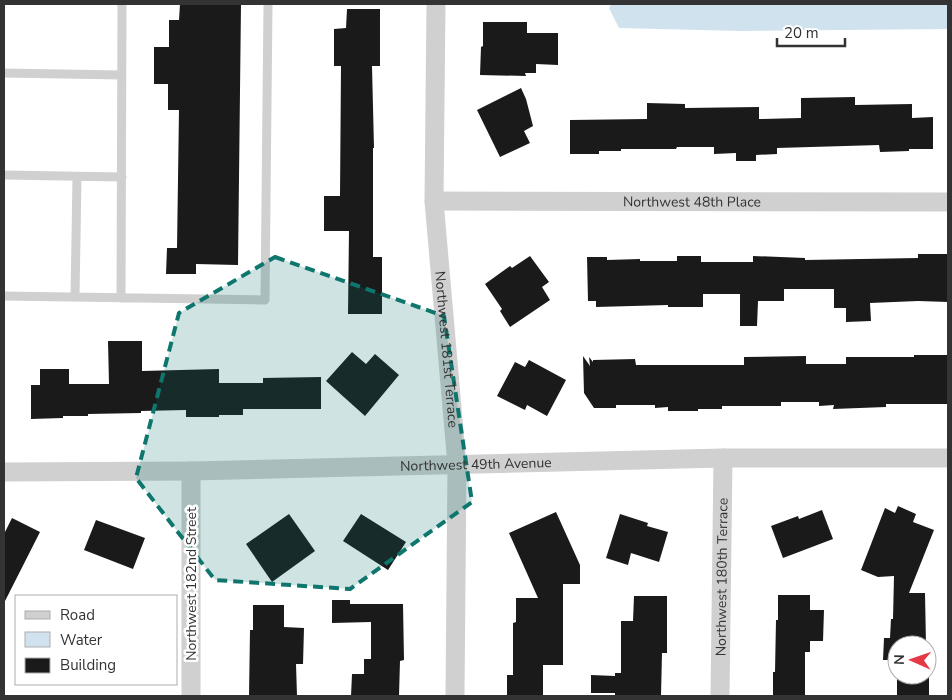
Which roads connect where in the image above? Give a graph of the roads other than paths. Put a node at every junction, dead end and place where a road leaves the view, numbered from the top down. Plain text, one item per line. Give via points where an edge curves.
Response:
1 (122, 4) edge
2 (268, 4) edge
3 (436, 4) edge
4 (4, 73) edge
5 (122, 75) junction
6 (4, 175) edge
7 (77, 177) junction
8 (122, 178) junction
9 (434, 201) junction
10 (948, 202) edge
11 (4, 296) edge
12 (75, 297) junction
13 (121, 298) junction
14 (723, 458) junction
15 (948, 458) edge
16 (457, 465) junction
17 (191, 471) junction
18 (4, 472) edge
19 (191, 696) edge
20 (455, 696) edge
21 (720, 696) edge

1 - 5 lane
2 - 13 lane via 264,300
3 - 9 street, Northwest 181st Terrace
4 - 5 lane
5 - 8 lane
6 - 7 lane
7 - 8 lane
7 - 12 lane
8 - 13 lane
9 - 10 street, Northwest 48th Place
9 - 16 street, Northwest 181st Terrace
11 - 12 lane
12 - 13 lane
14 - 15 street, Northwest 49th Avenue
14 - 16 street, Northwest 49th Avenue
14 - 21 street, Northwest 180th Terrace
16 - 17 street, Northwest 49th Avenue
16 - 20 street, Northwest 181st Terrace
17 - 18 street, Northwest 49th Avenue
17 - 19 street, Northwest 182nd Street

